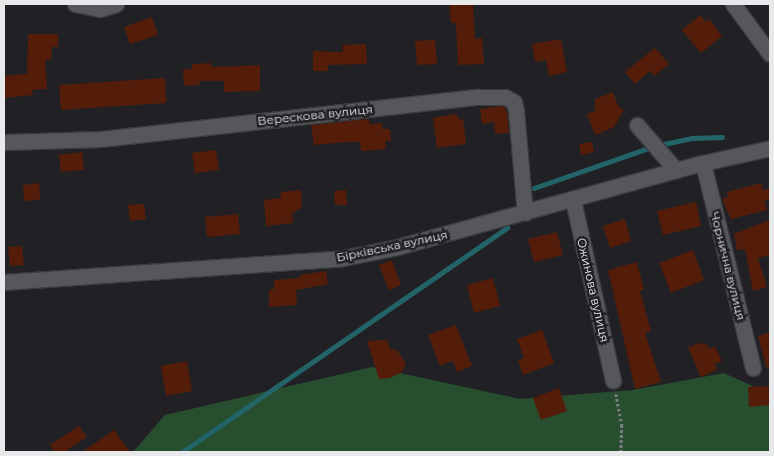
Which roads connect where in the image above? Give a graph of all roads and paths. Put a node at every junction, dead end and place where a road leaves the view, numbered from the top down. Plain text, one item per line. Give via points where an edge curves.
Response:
1 (75, 4) edge
2 (116, 4) edge
3 (733, 4) edge
4 (770, 54) edge
5 (637, 125) dead end
6 (4, 142) edge
7 (770, 148) edge
8 (703, 163) junction
9 (676, 170) junction
10 (573, 200) junction
11 (525, 213) junction
12 (4, 282) edge
13 (753, 368) dead end
14 (613, 381) joint
15 (621, 452) edge

1 - 2 street via 100,9
3 - 4 street
5 - 9 street
6 - 11 street, Верескова вулиця via 101,139 494,96 514,102
7 - 8 street, Бірківська вулиця
8 - 9 street, Бірківська вулиця
8 - 13 street, Чорнична вулиця
9 - 10 street, Бірківська вулиця
10 - 11 street, Бірківська вулиця
10 - 14 street, Ожинова вулиця
11 - 12 street, Бірківська вулиця via 343,258
14 - 15 path via 622,425

